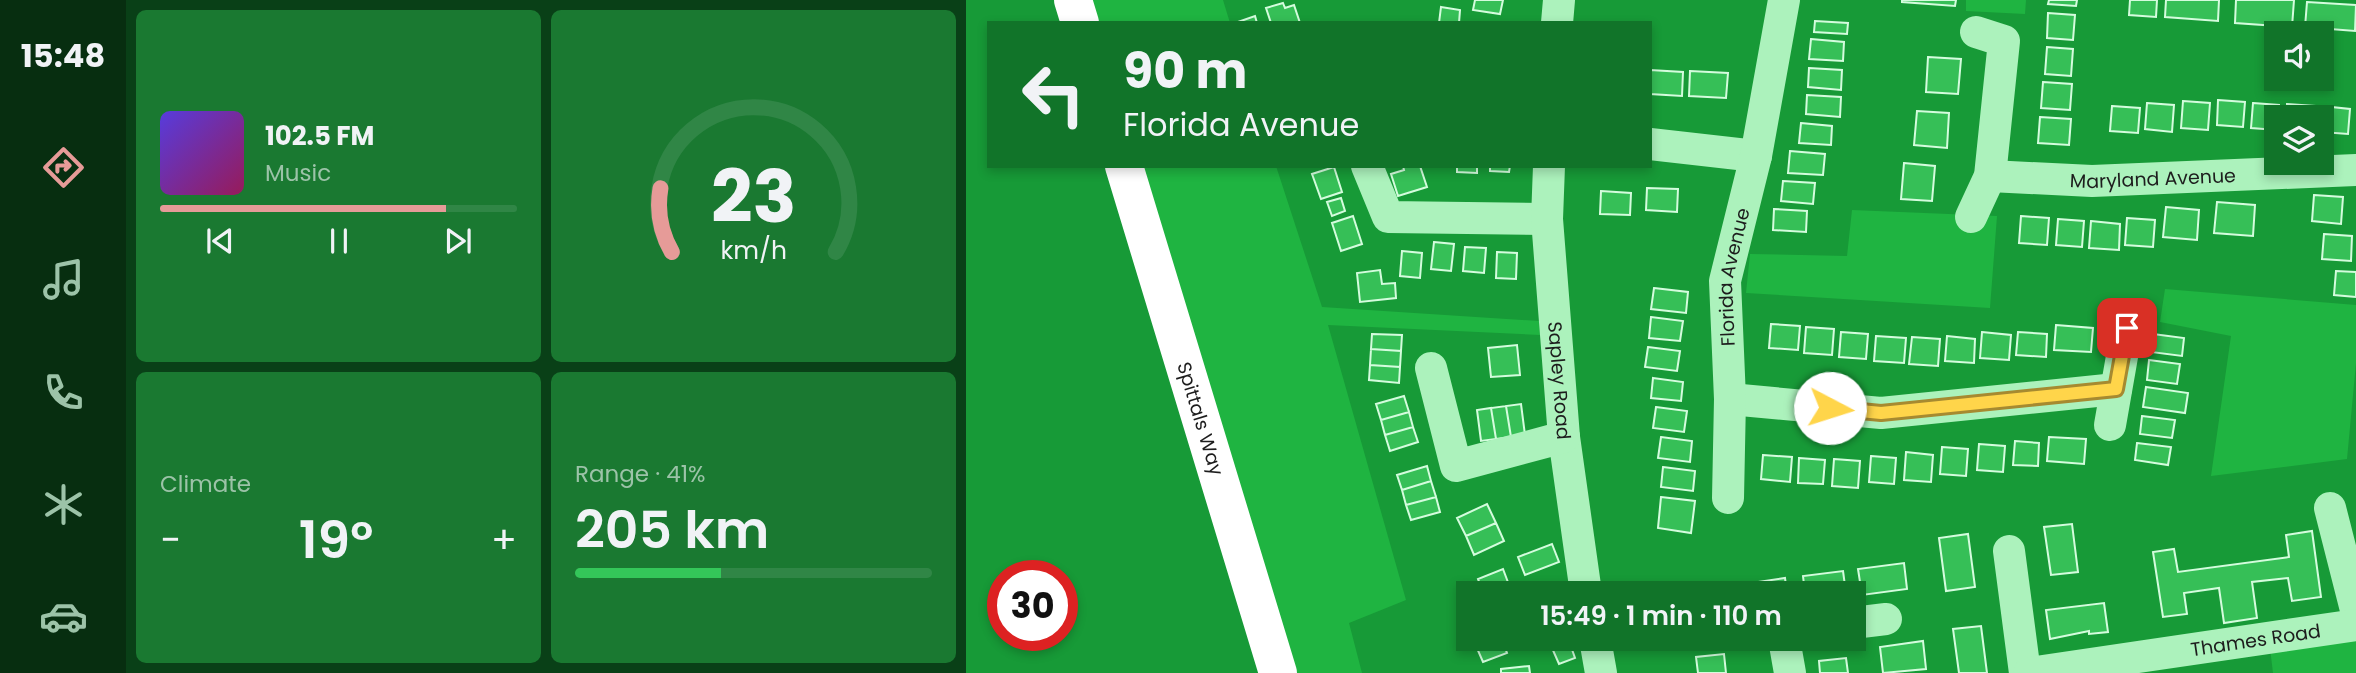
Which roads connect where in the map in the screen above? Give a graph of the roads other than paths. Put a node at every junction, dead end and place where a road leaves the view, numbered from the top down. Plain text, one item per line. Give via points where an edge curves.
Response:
1 (1073, 0) edge
2 (1559, 0) edge
3 (1784, 0) edge
4 (1079, 21) edge
5 (1557, 21) edge
6 (1976, 32) dead end
7 (1652, 144) edge
8 (1756, 156) junction
9 (1125, 168) edge
10 (1368, 168) edge
11 (1549, 168) edge
12 (2356, 170) edge
13 (1990, 176) junction
14 (1971, 217) dead end
15 (1547, 219) junction
16 (2127, 328) dead end
17 (1431, 368) dead end
18 (2116, 389) junction
19 (1730, 399) junction
20 (2110, 425) dead end
21 (1564, 437) junction
22 (1728, 498) dead end
23 (2330, 508) dead end
24 (2009, 551) dead end
25 (1584, 581) edge
26 (2356, 610) edge
27 (1886, 619) dead end
28 (1866, 622) edge
29 (2356, 625) edge
30 (1597, 651) edge
31 (1786, 651) edge
32 (2156, 664) edge
33 (1278, 673) edge
34 (1601, 673) edge
35 (1790, 673) edge
36 (2027, 673) edge

1 - 4 highway
2 - 5 street
3 - 8 street, Florida Avenue
6 - 13 street via 2004,41
7 - 8 street
8 - 19 street, Florida Avenue via 1725,281
9 - 33 highway, Spittals Way
10 - 15 street via 1386,228
11 - 15 street, Sapley Road
12 - 13 street, Maryland Avenue via 2092,181
13 - 14 street
15 - 21 street, Sapley Road
16 - 18 street
17 - 21 street via 1456,466
18 - 19 street via 1881,413
18 - 20 street
19 - 22 street, Florida Avenue
21 - 25 street, Sapley Road
23 - 26 street
24 - 36 street, Thames Road
27 - 28 street
29 - 32 street, Thames Road
30 - 34 street
31 - 35 street
32 - 36 street, Thames Road

